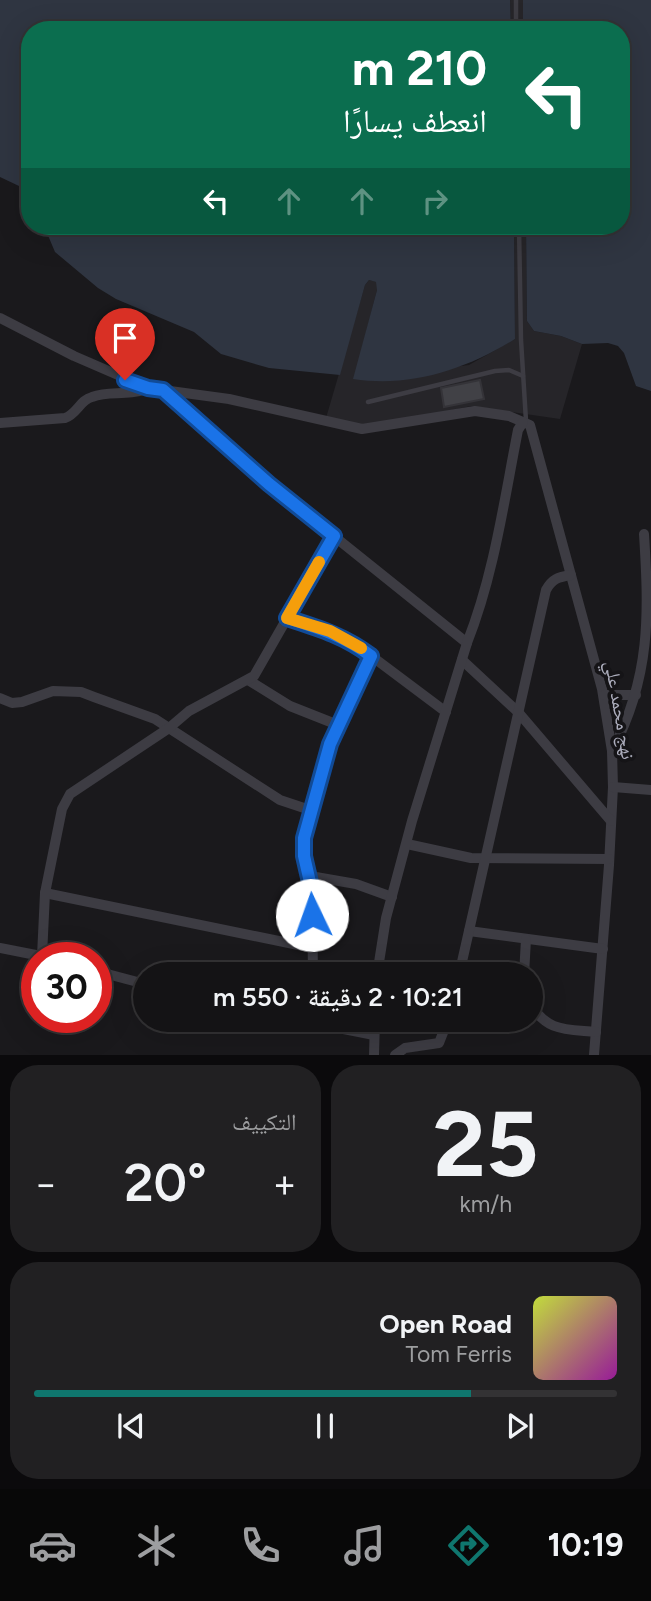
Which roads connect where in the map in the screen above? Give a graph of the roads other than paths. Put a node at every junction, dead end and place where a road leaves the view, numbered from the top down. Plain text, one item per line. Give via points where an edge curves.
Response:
1 (516, 0) edge
2 (516, 21) edge
3 (519, 235) edge
4 (0, 318) edge
5 (523, 376) junction
6 (148, 388) junction
7 (163, 390) junction
8 (368, 402) dead end
9 (524, 422) junction
10 (0, 423) edge
11 (644, 534) dead end
12 (334, 536) junction
13 (571, 575) junction
14 (287, 618) junction
15 (467, 643) junction
16 (371, 656) junction
17 (462, 660) junction
18 (248, 680) junction
19 (604, 695) junction
20 (636, 695) junction
21 (0, 698) edge
22 (446, 712) junction
23 (518, 712) junction
24 (338, 725) junction
25 (169, 728) junction
26 (612, 751) junction
27 (613, 787) junction
28 (651, 790) edge
29 (310, 810) junction
30 (611, 821) junction
31 (407, 844) junction
32 (487, 859) junction
33 (609, 859) junction
34 (310, 877) junction
35 (46, 893) junction
36 (392, 897) junction
37 (469, 931) junction
38 (526, 939) junction
39 (44, 942) edge
40 (0, 948) edge
41 (313, 948) junction
42 (603, 949) junction
43 (21, 952) edge
44 (313, 962) edge
45 (380, 962) edge
46 (462, 962) edge
47 (525, 962) edge
48 (112, 975) edge
49 (133, 981) edge
50 (543, 1021) edge
51 (360, 1032) edge
52 (374, 1032) edge
53 (443, 1032) edge
54 (596, 1032) junction
55 (374, 1035) junction
56 (439, 1043) junction
57 (373, 1055) edge
58 (395, 1055) edge
59 (435, 1055) edge
60 (594, 1055) edge

1 - 2 lane
3 - 5 lane
4 - 6 street
5 - 8 lane via 495,371
5 - 9 lane
6 - 7 street
6 - 10 street via 131,394 92,396 65,418
7 - 9 street via 229,399 367,429 475,411
7 - 12 street
9 - 13 street, نهج محمد علي via 532,430
9 - 15 street via 518,430 489,572
11 - 20 street via 648,611
12 - 14 street
12 - 15 street
13 - 19 street, نهج محمد علي
13 - 23 street via 557,577 546,590
14 - 16 street via 330,631
14 - 18 street
15 - 17 street
16 - 22 street
16 - 24 street
17 - 22 street
17 - 23 street
18 - 24 street via 290,706
18 - 25 street via 188,711
19 - 20 street
19 - 26 street, نهج محمد علي
20 - 26 street
21 - 25 street via 12,703 53,691 81,692
22 - 31 street
23 - 30 street
23 - 32 street
24 - 29 street
25 - 29 street via 280,800
25 - 35 street via 66,800
26 - 27 street, نهج محمد علي
27 - 28 street
27 - 30 street, نهج محمد علي
29 - 34 street via 304,838
30 - 33 street, نهج محمد علي
31 - 32 street
31 - 36 street
32 - 33 street
32 - 37 street
33 - 42 street, نهج محمد علي
34 - 36 street via 356,884
34 - 41 street
35 - 39 street
35 - 41 street
36 - 45 street
37 - 38 street
37 - 46 street
38 - 42 street
38 - 47 street
40 - 43 street
41 - 44 street
42 - 54 street, نهج محمد علي
48 - 49 street
50 - 54 street via 553,1027
51 - 55 street
52 - 55 street
53 - 56 street
54 - 60 street, نهج محمد علي
55 - 57 street
56 - 58 street via 405,1048
56 - 59 street

